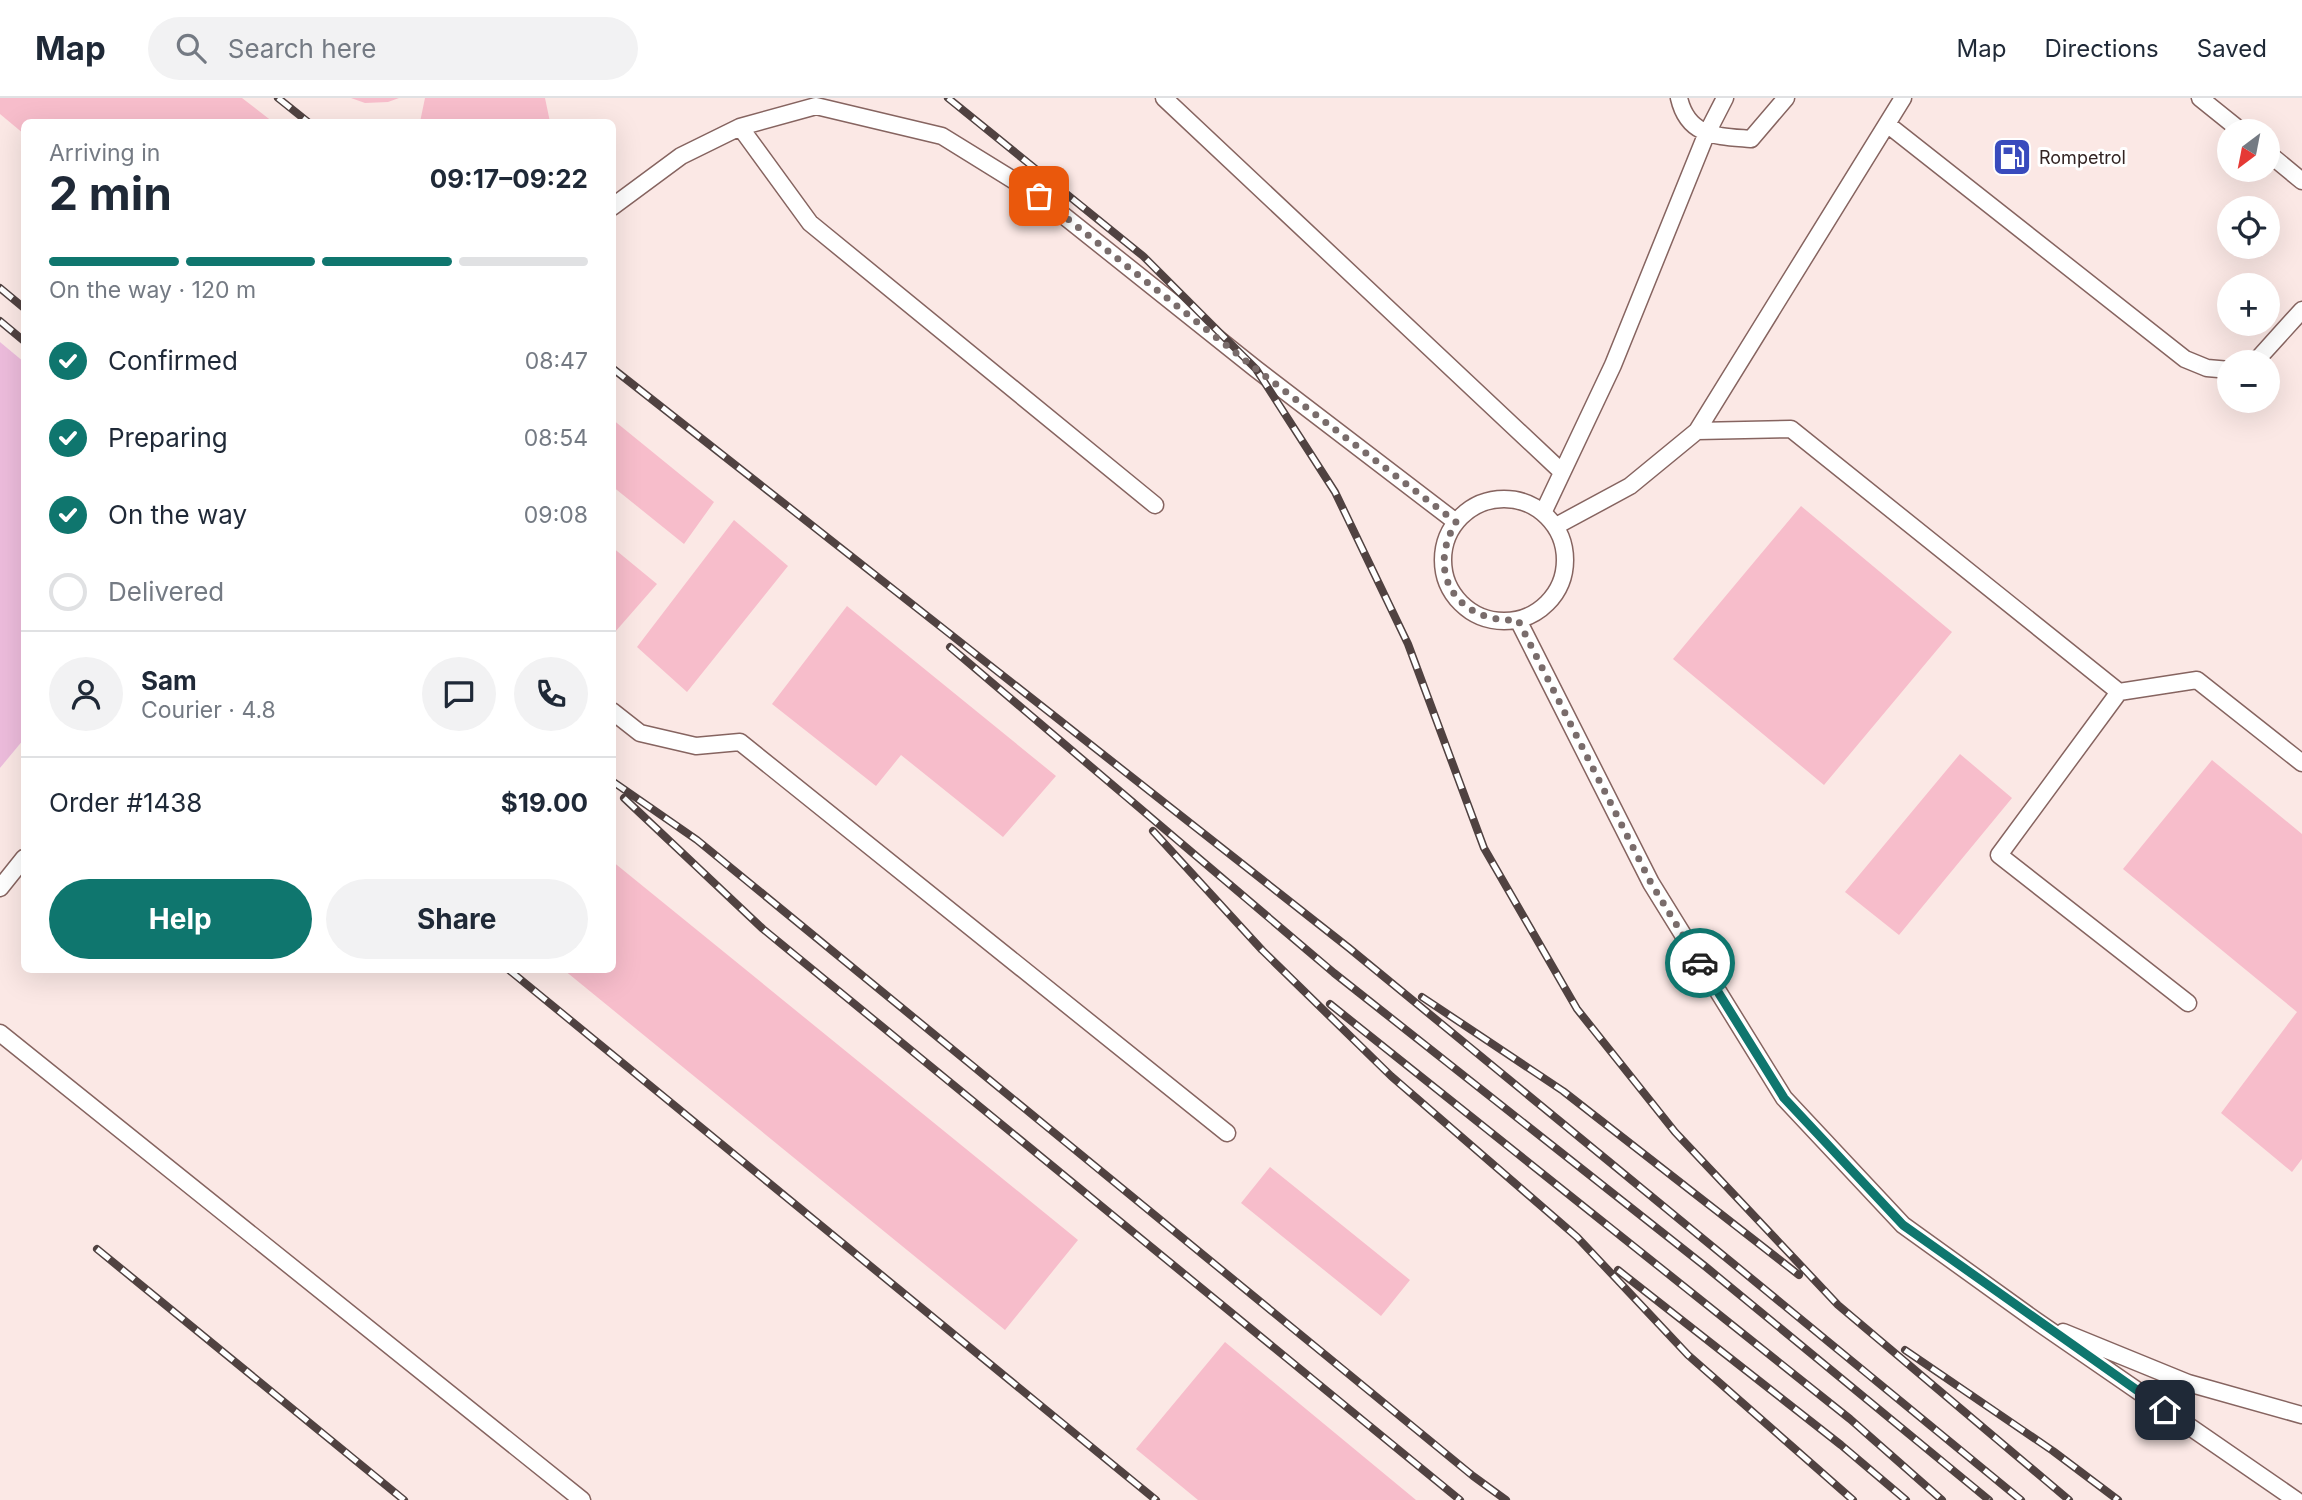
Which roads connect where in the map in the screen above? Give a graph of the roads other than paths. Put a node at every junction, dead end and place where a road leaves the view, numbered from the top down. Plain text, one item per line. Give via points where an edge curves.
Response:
1 (1164, 98) edge
2 (1679, 98) edge
3 (1725, 98) edge
4 (1786, 98) edge
5 (1903, 98) edge
6 (2200, 98) edge
7 (811, 102) edge
8 (2226, 119) edge
9 (1887, 124) junction
10 (740, 127) junction
11 (1706, 135) junction
12 (2280, 163) edge
13 (2302, 181) edge
14 (616, 204) edge
15 (2302, 310) edge
16 (2266, 350) edge
17 (2217, 369) edge
18 (1697, 431) junction
19 (1562, 472) junction
20 (1155, 505) dead end
21 (1543, 513) junction
22 (1456, 522) junction
23 (1556, 526) junction
24 (1518, 620) junction
25 (2119, 692) junction
26 (616, 714) edge
27 (2302, 763) edge
28 (21, 862) edge
29 (0, 888) edge
30 (2188, 1003) dead end
31 (0, 1033) edge
32 (1227, 1133) dead end
33 (2035, 1320) junction
34 (2302, 1415) edge
35 (582, 1500) edge
36 (2296, 1500) edge

1 - 19 lane
2 - 11 lane via 1683,114
3 - 11 lane
4 - 11 lane via 1751,139
5 - 9 lane
6 - 8 lane
7 - 10 lane
7 - 22 lane via 942,136 1039,196
9 - 17 lane via 2185,359
9 - 18 lane
10 - 14 lane via 681,156
10 - 20 lane via 810,223
11 - 19 lane via 1613,365
12 - 13 lane
15 - 16 lane
18 - 23 lane via 1630,486
18 - 25 lane via 1791,429
19 - 21 lane
21 - 22 lane via 1522,501 1498,499 1475,506
21 - 23 lane
22 - 24 lane via 1443,556 1453,592 1464,607 1481,616
23 - 24 lane via 1565,564 1561,583 1551,600
24 - 33 lane via 1651,883 1784,1098 1903,1225
25 - 27 lane via 2197,680
25 - 30 lane via 1999,855
26 - 32 lane via 640,733 696,746 740,742
28 - 29 lane
31 - 35 lane
33 - 34 lane via 2188,1383
33 - 36 lane

